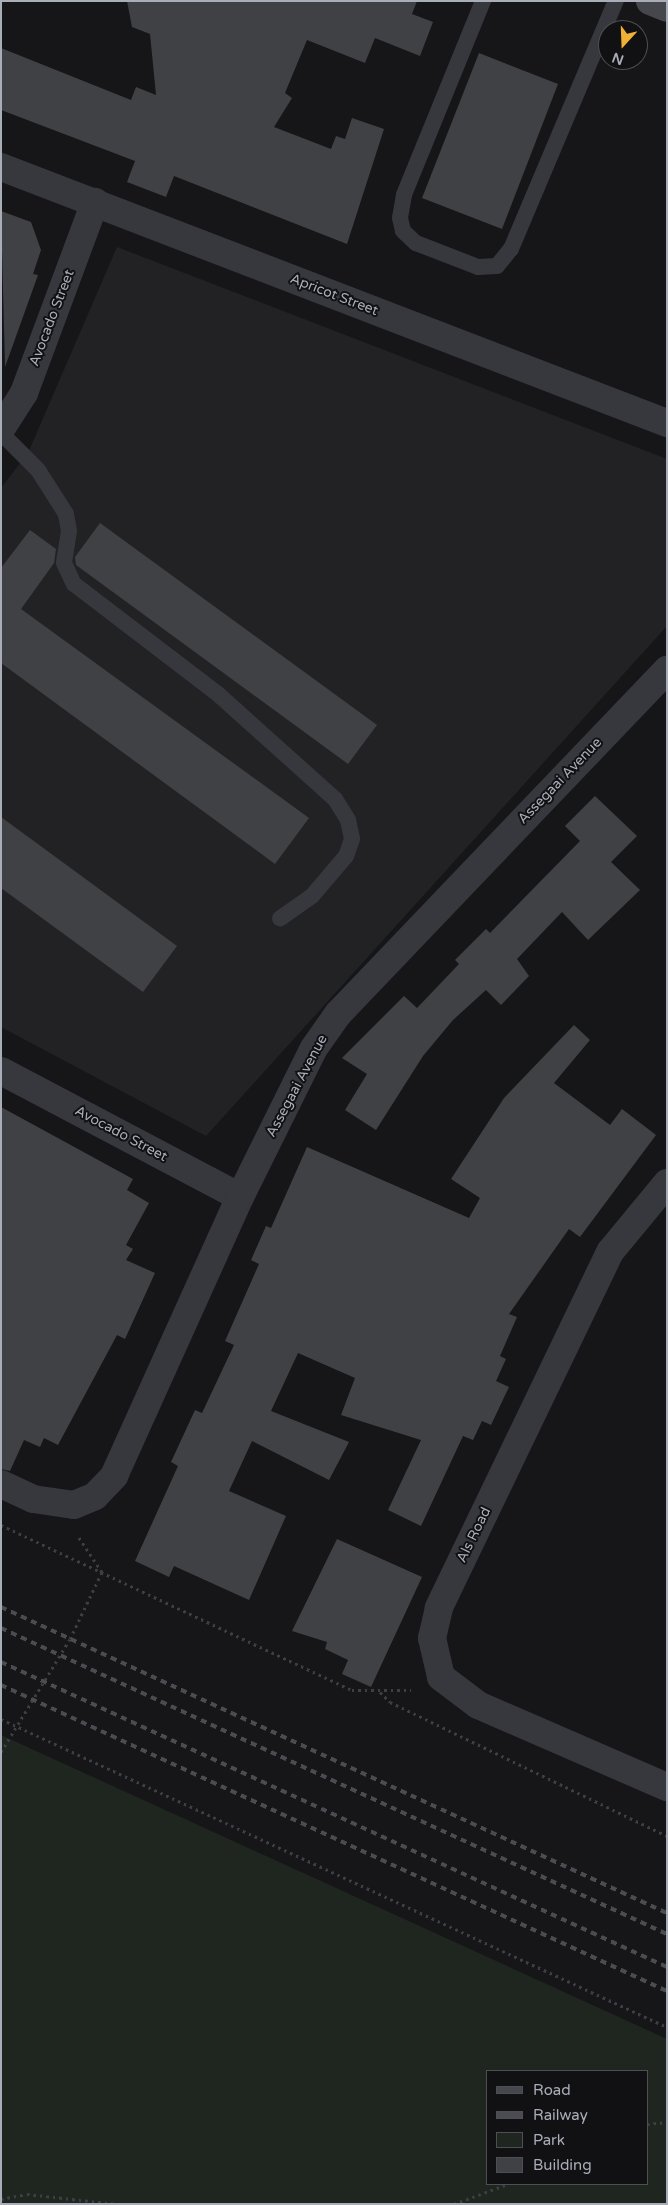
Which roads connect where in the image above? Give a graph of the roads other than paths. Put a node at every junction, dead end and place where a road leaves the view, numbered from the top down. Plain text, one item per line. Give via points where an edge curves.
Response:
1 (483, 1) edge
2 (616, 1) edge
3 (650, 1) edge
4 (667, 8) edge
5 (1, 167) edge
6 (95, 202) junction
7 (667, 423) edge
8 (1, 429) edge
9 (1, 433) edge
10 (667, 670) edge
11 (280, 918) dead end
12 (1, 1070) edge
13 (667, 1183) edge
14 (240, 1197) junction
15 (1, 1484) edge
16 (667, 1787) edge

1 - 2 lane via 404,195 400,218 404,231 416,243 478,267 497,266 512,249
3 - 4 street
5 - 6 street, Apricot Street
6 - 7 street, Apricot Street
6 - 8 street, Avocado Street via 24,393
9 - 11 lane via 38,470 66,514 69,531 64,563 74,584 219,695 335,799 348,820 352,839 346,856 312,896
10 - 14 street, Assegaai Avenue via 338,1014 314,1048
12 - 14 street, Avocado Street
13 - 16 street, Als Road via 610,1252 439,1608 432,1638 441,1677 478,1705
14 - 15 street, Assegaai Avenue via 114,1476 95,1496 74,1506 33,1499

